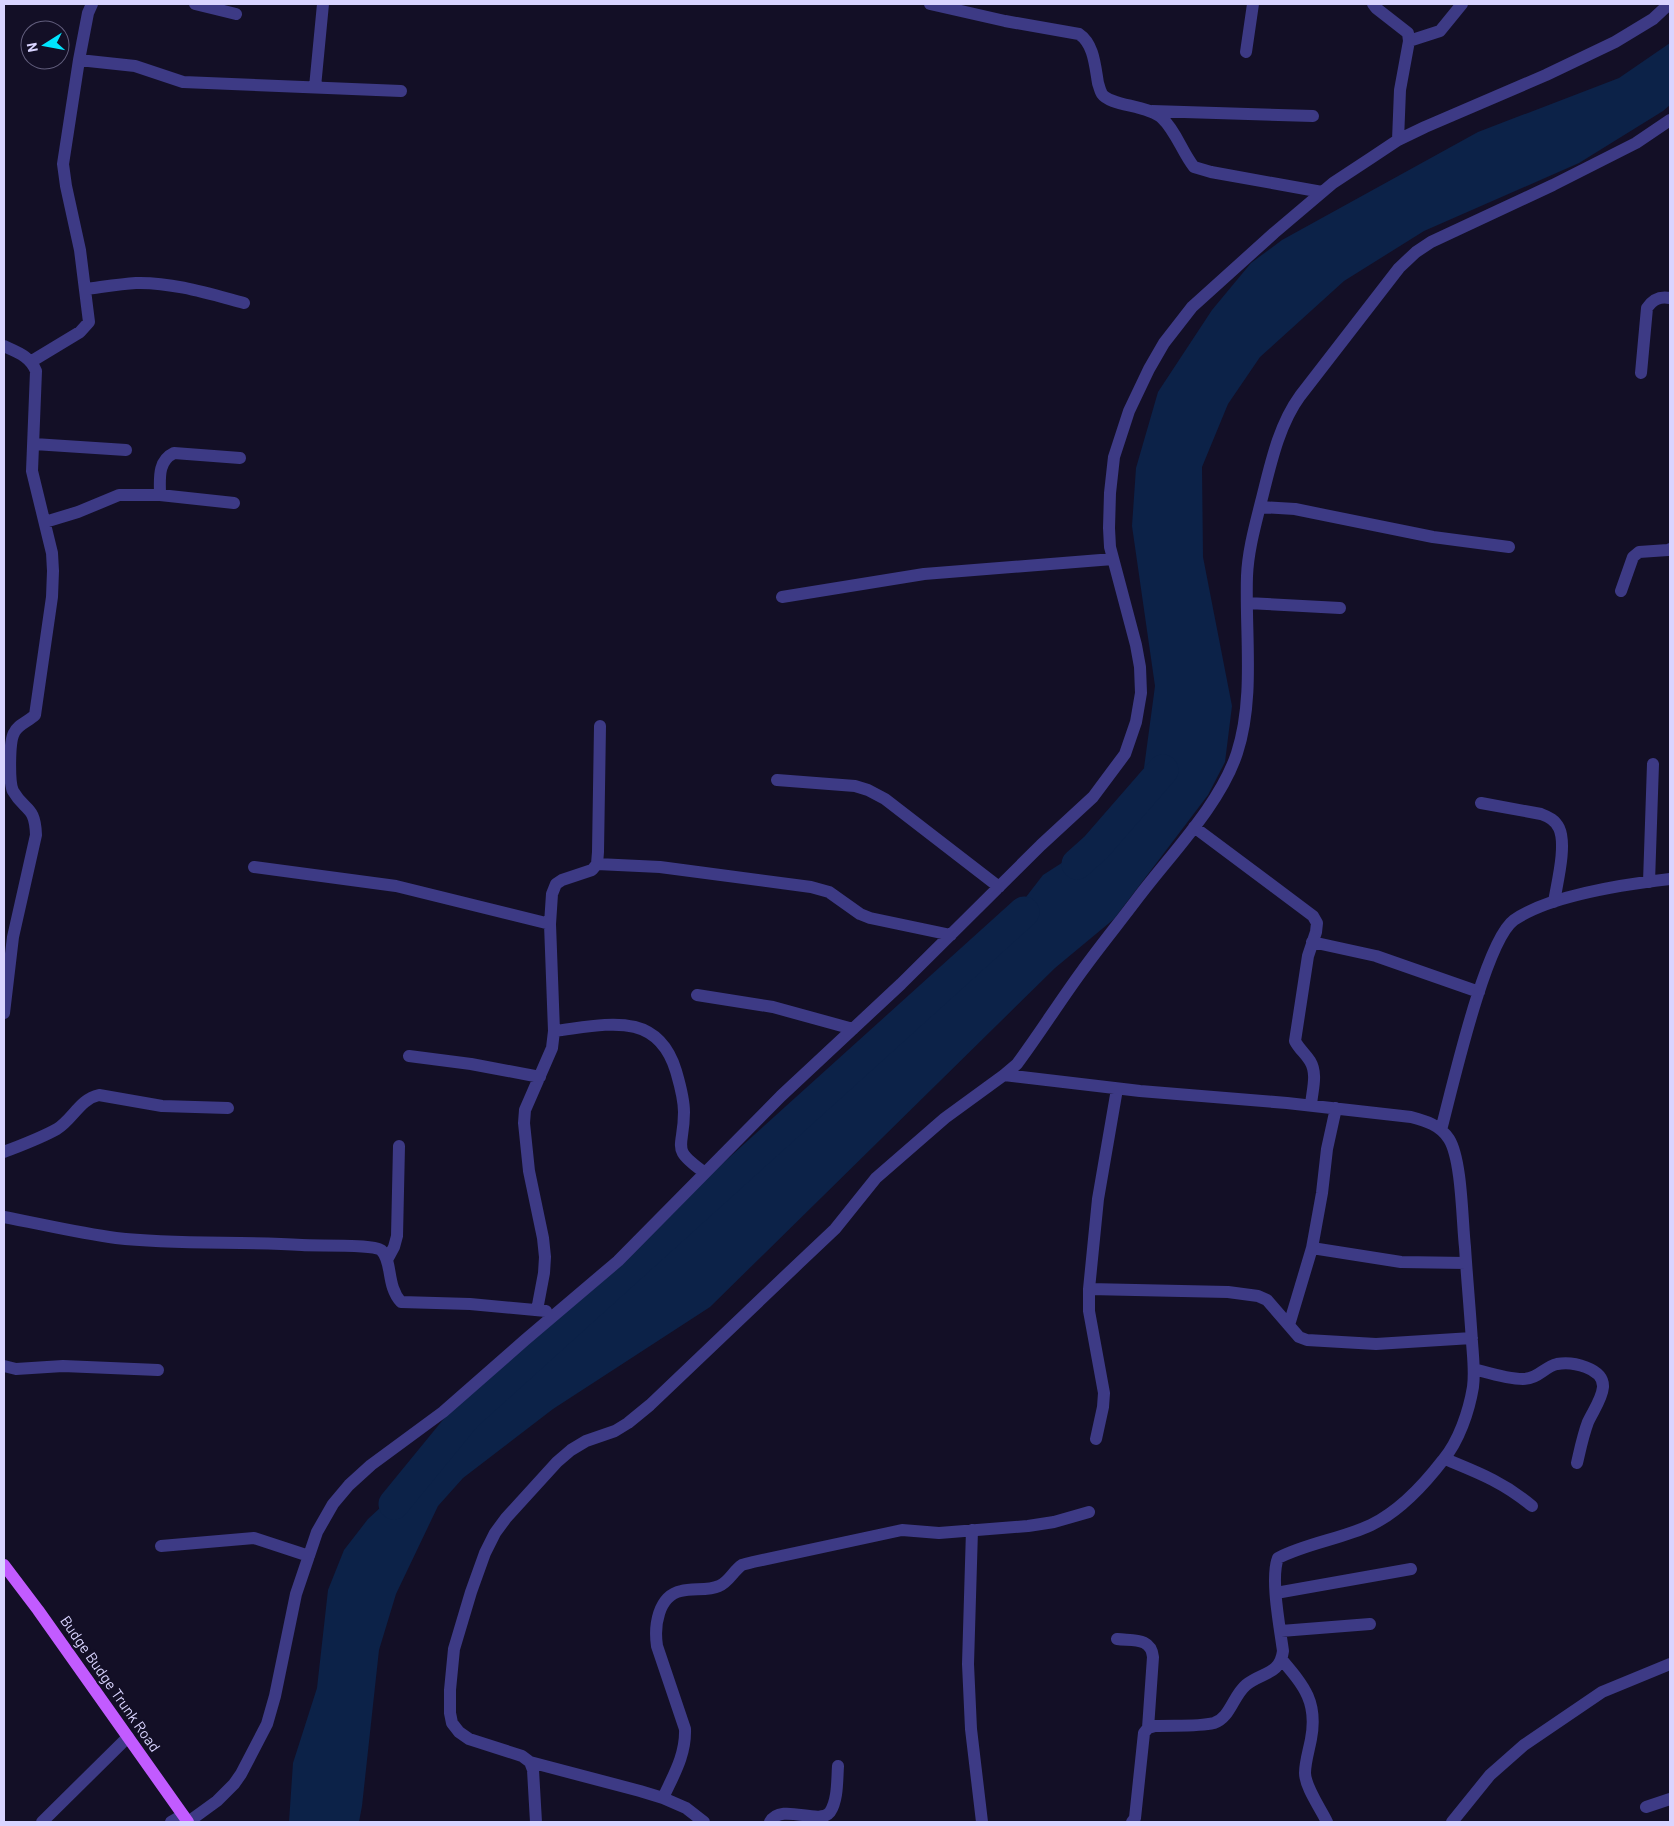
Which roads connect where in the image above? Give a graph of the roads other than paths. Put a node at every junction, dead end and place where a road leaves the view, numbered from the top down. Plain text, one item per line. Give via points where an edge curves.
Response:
1 (92, 4) edge
2 (195, 4) edge
3 (323, 4) edge
4 (930, 4) edge
5 (1253, 4) edge
6 (1373, 4) edge
7 (1462, 4) edge
8 (1669, 4) edge
9 (979, 9) edge
10 (236, 14) dead end
11 (1408, 41) junction
12 (1246, 52) dead end
13 (79, 60) junction
14 (316, 87) junction
15 (401, 91) dead end
16 (1152, 111) junction
17 (1313, 116) dead end
18 (1670, 120) edge
19 (1398, 140) junction
20 (1322, 192) junction
21 (86, 289) junction
22 (1670, 298) edge
23 (244, 303) dead end
24 (4, 346) edge
25 (32, 361) junction
26 (1641, 373) dead end
27 (34, 444) junction
28 (126, 450) dead end
29 (240, 458) dead end
30 (160, 495) junction
31 (234, 503) dead end
32 (1260, 507) junction
33 (45, 522) junction
34 (1509, 547) dead end
35 (1670, 548) edge
36 (1113, 559) junction
37 (1621, 591) dead end
38 (782, 597) dead end
39 (1247, 603) junction
40 (1340, 608) dead end
41 (600, 726) dead end
42 (1653, 764) dead end
43 (777, 780) dead end
44 (1481, 803) dead end
45 (1194, 827) junction
46 (596, 864) junction
47 (254, 867) dead end
48 (1670, 879) edge
49 (1649, 882) junction
50 (999, 887) junction
51 (1554, 902) junction
52 (550, 924) junction
53 (951, 935) junction
54 (1312, 942) junction
55 (1479, 992) junction
56 (697, 995) dead end
57 (4, 1013) edge
58 (853, 1030) junction
59 (554, 1031) junction
60 (409, 1056) dead end
61 (1004, 1075) junction
62 (540, 1077) junction
63 (1117, 1089) junction
64 (1311, 1105) junction
65 (228, 1108) dead end
66 (1336, 1108) junction
67 (1441, 1130) junction
68 (399, 1146) dead end
69 (4, 1152) edge
70 (706, 1173) junction
71 (4, 1218) edge
72 (1312, 1248) junction
73 (387, 1260) junction
74 (1466, 1264) junction
75 (1089, 1289) junction
76 (537, 1310) junction
77 (557, 1313) junction
78 (1289, 1325) junction
79 (1472, 1338) junction
80 (4, 1366) edge
81 (1474, 1369) junction
82 (158, 1370) dead end
83 (1096, 1439) dead end
84 (1444, 1459) junction
85 (1577, 1463) dead end
86 (1532, 1506) dead end
87 (1089, 1512) dead end
88 (972, 1530) junction
89 (161, 1546) dead end
90 (309, 1556) junction
91 (4, 1565) edge
92 (1411, 1569) dead end
93 (1276, 1592) junction
94 (1370, 1624) dead end
95 (1281, 1631) junction
96 (1117, 1639) dead end
97 (1282, 1660) junction
98 (1670, 1664) edge
99 (1148, 1728) junction
100 (128, 1737) junction
101 (530, 1762) junction
102 (838, 1766) dead end
103 (663, 1798) junction
104 (1670, 1799) edge
105 (1646, 1807) dead end
106 (185, 1819) edge
107 (42, 1822) edge
108 (171, 1822) edge
109 (536, 1822) edge
110 (704, 1822) edge
111 (770, 1822) edge
112 (982, 1822) edge
113 (1132, 1822) edge
114 (1327, 1822) edge
115 (1452, 1822) edge

1 - 13 street
2 - 10 street
3 - 14 street
4 - 9 street
5 - 12 street
6 - 11 street via 1405,29
7 - 11 street via 1440,32
8 - 19 street via 1615,42
9 - 16 street via 1079,34 1091,49 1101,93 1107,98
11 - 19 street via 1400,90
13 - 14 street via 136,66 183,82
13 - 21 street via 63,173
14 - 15 street
16 - 17 street
16 - 20 street via 1170,128 1194,167
18 - 32 street via 1636,143 1431,242 1399,268 1291,409
19 - 20 street
20 - 36 street via 1192,307 1149,369 1129,411 1114,457 1109,528
21 - 23 street via 157,284
21 - 25 street via 90,316 86,326
22 - 26 street via 1658,298 1647,308
24 - 25 street
25 - 27 street via 36,371
27 - 28 street
27 - 33 street via 32,471
29 - 30 street via 174,453 167,456 163,461
30 - 31 street
30 - 33 street via 119,494
32 - 34 street via 1295,509 1433,537
32 - 39 street via 1250,550
33 - 57 street via 52,553 52,597 35,715 14,731 11,752 13,791 33,814 36,835 13,937
35 - 37 street via 1632,556
36 - 38 street via 924,574
36 - 50 street via 1140,667 1141,693 1132,738 1125,754 1093,797
39 - 40 street
39 - 45 street via 1247,682 1242,732 1227,778
41 - 46 street
42 - 49 street
43 - 50 street via 855,786 868,790 885,799
44 - 51 street via 1541,814 1558,826 1562,847
45 - 54 street via 1313,916 1317,922
45 - 61 street via 1082,971 1017,1064
46 - 52 street via 592,870 556,884
46 - 53 street via 660,867 811,887 829,892 870,918
47 - 52 street via 396,886
48 - 49 street
49 - 51 street via 1583,893
50 - 53 street
51 - 55 street via 1514,920 1508,926
52 - 59 street
53 - 58 street
54 - 55 street via 1376,956
54 - 64 street via 1295,1041 1314,1068
55 - 67 street
56 - 58 street via 773,1007
58 - 70 street via 781,1096
59 - 62 street via 552,1048
59 - 70 street via 615,1024 629,1025 655,1036 671,1058 684,1102 682,1154
60 - 62 street
61 - 63 street
61 - 101 street via 945,1118 876,1178 823,1242 650,1405 615,1431 586,1441 557,1462 495,1533 471,1592 454,1648 450,1713 452,1723 469,1739 522,1756
62 - 76 street via 525,1110 524,1123 545,1257
63 - 64 street
63 - 75 street via 1098,1199
64 - 66 street
65 - 69 street via 162,1106 99,1095 83,1103 59,1128
66 - 67 street via 1411,1117 1430,1122
66 - 72 street
67 - 74 street via 1455,1154
68 - 73 street via 397,1236
70 - 77 street via 618,1261
71 - 73 street via 116,1238 373,1246
72 - 74 street via 1401,1262
72 - 78 street
73 - 76 street via 391,1285 401,1302
74 - 79 street
75 - 78 street via 1249,1294 1267,1300
75 - 83 street via 1089,1311 1104,1393
76 - 77 street
77 - 90 street via 443,1412 349,1485 324,1518
78 - 79 street via 1299,1337 1307,1340 1358,1344
79 - 81 street
80 - 82 street via 16,1369 63,1366
81 - 84 street via 1464,1420
81 - 85 street via 1523,1379 1540,1374 1555,1364 1565,1363 1596,1372 1601,1377 1602,1393 1587,1426
84 - 86 street via 1489,1477 1516,1492
84 - 93 street via 1388,1516 1369,1526 1278,1558 1275,1566
87 - 88 street via 1046,1523
88 - 103 street via 939,1534 902,1530 742,1565 718,1587 672,1594 657,1618 655,1631 685,1729 686,1742
88 - 112 street via 968,1664 971,1729
89 - 90 street via 254,1538
90 - 106 street via 296,1594 267,1724 234,1784 217,1801
91 - 100 main road, Budge Budge Trunk Road
92 - 93 street
93 - 95 street
94 - 95 street
95 - 97 street
96 - 99 street via 1149,1644 1152,1649
97 - 99 street via 1278,1666 1247,1684 1223,1718 1214,1722
97 - 114 street via 1303,1686 1310,1701 1314,1726 1305,1773
98 - 115 street via 1602,1692 1524,1745 1490,1775
99 - 113 street via 1144,1733
100 - 106 main road, Budge Budge Trunk Road
100 - 107 street
101 - 103 street
101 - 109 street
102 - 111 street via 833,1804 824,1818 778,1815
103 - 110 street via 686,1808
104 - 105 street
106 - 108 street

